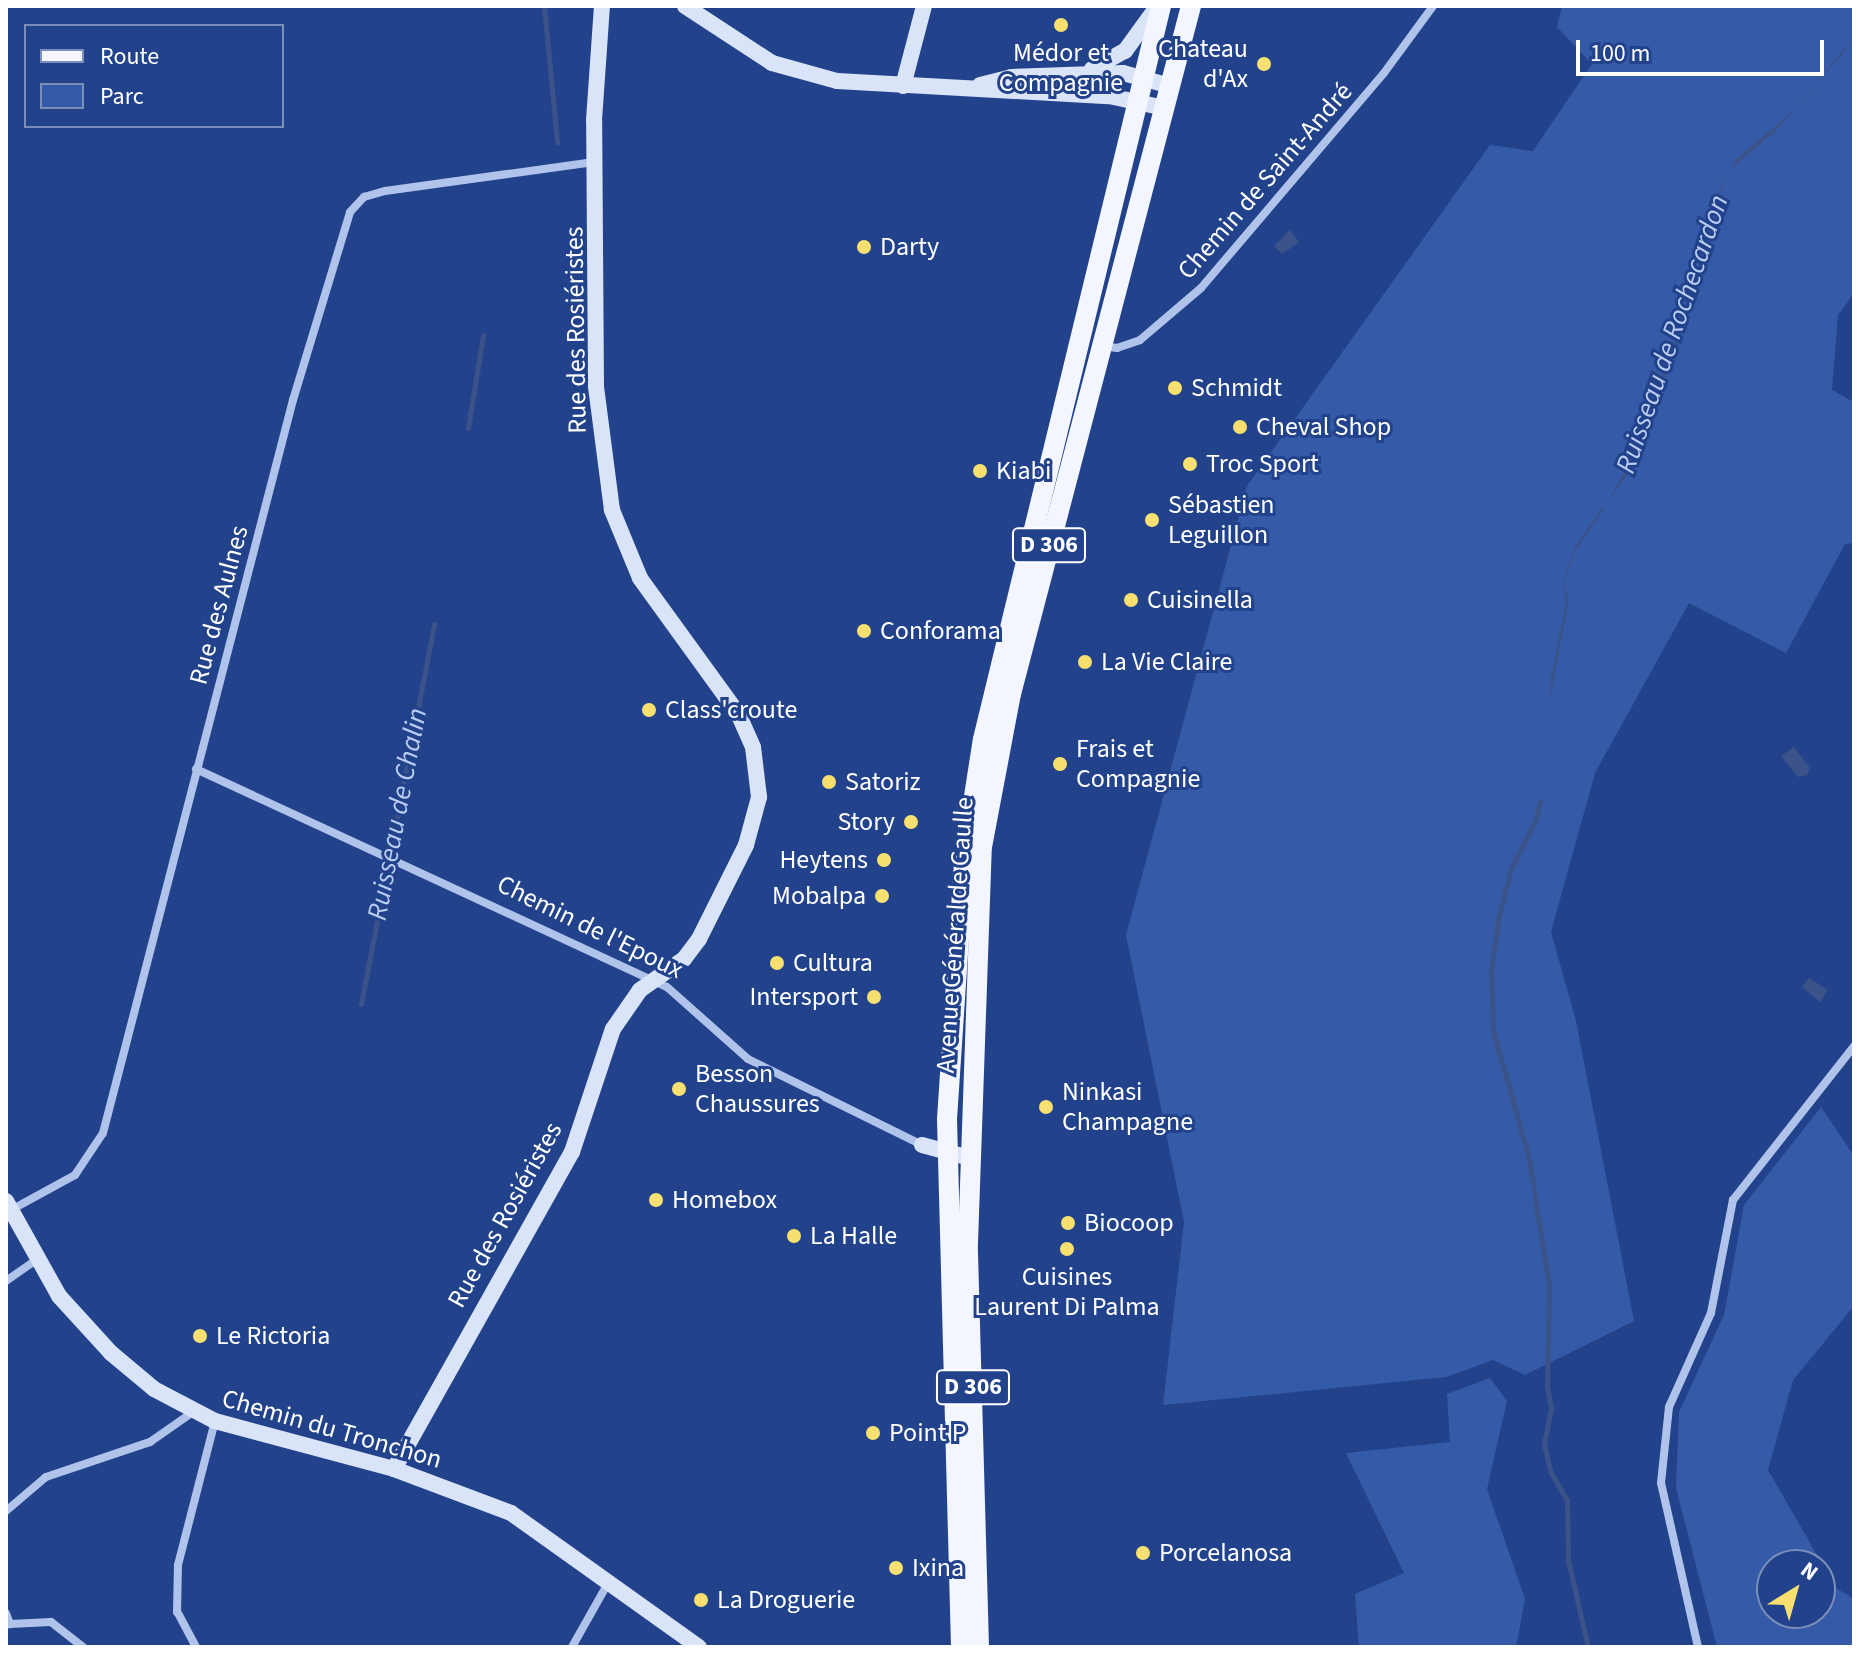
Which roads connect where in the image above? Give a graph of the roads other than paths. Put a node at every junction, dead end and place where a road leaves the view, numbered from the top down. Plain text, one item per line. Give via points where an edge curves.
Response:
1 (602, 6) edge
2 (685, 6) edge
3 (924, 6) edge
4 (1160, 6) edge
5 (1191, 6) edge
6 (1433, 6) edge
7 (1145, 71) junction
8 (1071, 74) junction
9 (1167, 85) junction
10 (903, 86) junction
11 (975, 86) junction
12 (1138, 101) junction
13 (1160, 107) junction
14 (594, 162) junction
15 (1101, 346) junction
16 (196, 769) junction
17 (653, 981) junction
18 (1854, 1046) edge
19 (922, 1145) joint
20 (948, 1152) junction
21 (970, 1158) junction
22 (8, 1206) edge
23 (35, 1261) junction
24 (6, 1281) edge
25 (193, 1412) junction
26 (215, 1421) junction
27 (394, 1469) junction
28 (6, 1511) edge
29 (607, 1585) junction
30 (6, 1613) edge
31 (83, 1647) edge
32 (196, 1647) edge
33 (572, 1647) edge
34 (699, 1647) edge
35 (961, 1647) edge
36 (979, 1647) edge
37 (1698, 1647) edge

1 - 14 street, Rue des Rosiéristes
2 - 10 street via 772,63 837,81
3 - 10 street
4 - 7 main road
4 - 8 street via 1125,51 1106,66
5 - 9 main road, D 306
6 - 15 street, Chemin de Saint-André via 1384,73 1201,288 1140,340 1117,348
7 - 8 street
7 - 9 street
7 - 12 main road
8 - 11 street via 1011,77
9 - 13 main road, D 306
10 - 11 street
11 - 12 street via 1009,94
12 - 13 street
12 - 20 main road, Avenue Général de Gaulle / D 306 via 976,776 964,860
13 - 15 main road, D 306
14 - 16 street, Rue des Aulnes via 385,191 364,197 350,212 293,400
14 - 17 street, Rue des Rosiéristes via 596,386 612,510 640,578 739,715 758,773 759,797 746,845 721,902 684,959
15 - 21 main road, Avenue Général de Gaulle / D 306 via 1011,694 982,847
16 - 17 street, Chemin de l'Epoux
16 - 22 street, Rue des Aulnes via 103,1133 75,1175
17 - 19 street, Chemin de l'Epoux via 676,993 748,1059
17 - 27 street, Rue des Rosiéristes via 627,1004 613,1029 568,1160 438,1382
18 - 37 street via 1733,1200 1711,1313 1669,1407 1661,1483
19 - 20 street, Chemin de l'Epoux
20 - 21 street
20 - 35 main road, Avenue Général de Gaulle / D 306
21 - 36 main road, Avenue Général de Gaulle / D 306
22 - 23 street, Chemin du Tronchon
23 - 24 street
23 - 25 street, Chemin du Tronchon via 111,1353
25 - 26 street, Chemin du Tronchon
25 - 28 street via 150,1442 46,1477
26 - 27 street, Chemin du Tronchon
26 - 32 street via 178,1565 177,1612
27 - 29 street, Chemin du Tronchon via 511,1513 554,1540
29 - 33 street
29 - 34 street, Chemin du Tronchon
30 - 31 street via 10,1624 51,1622

